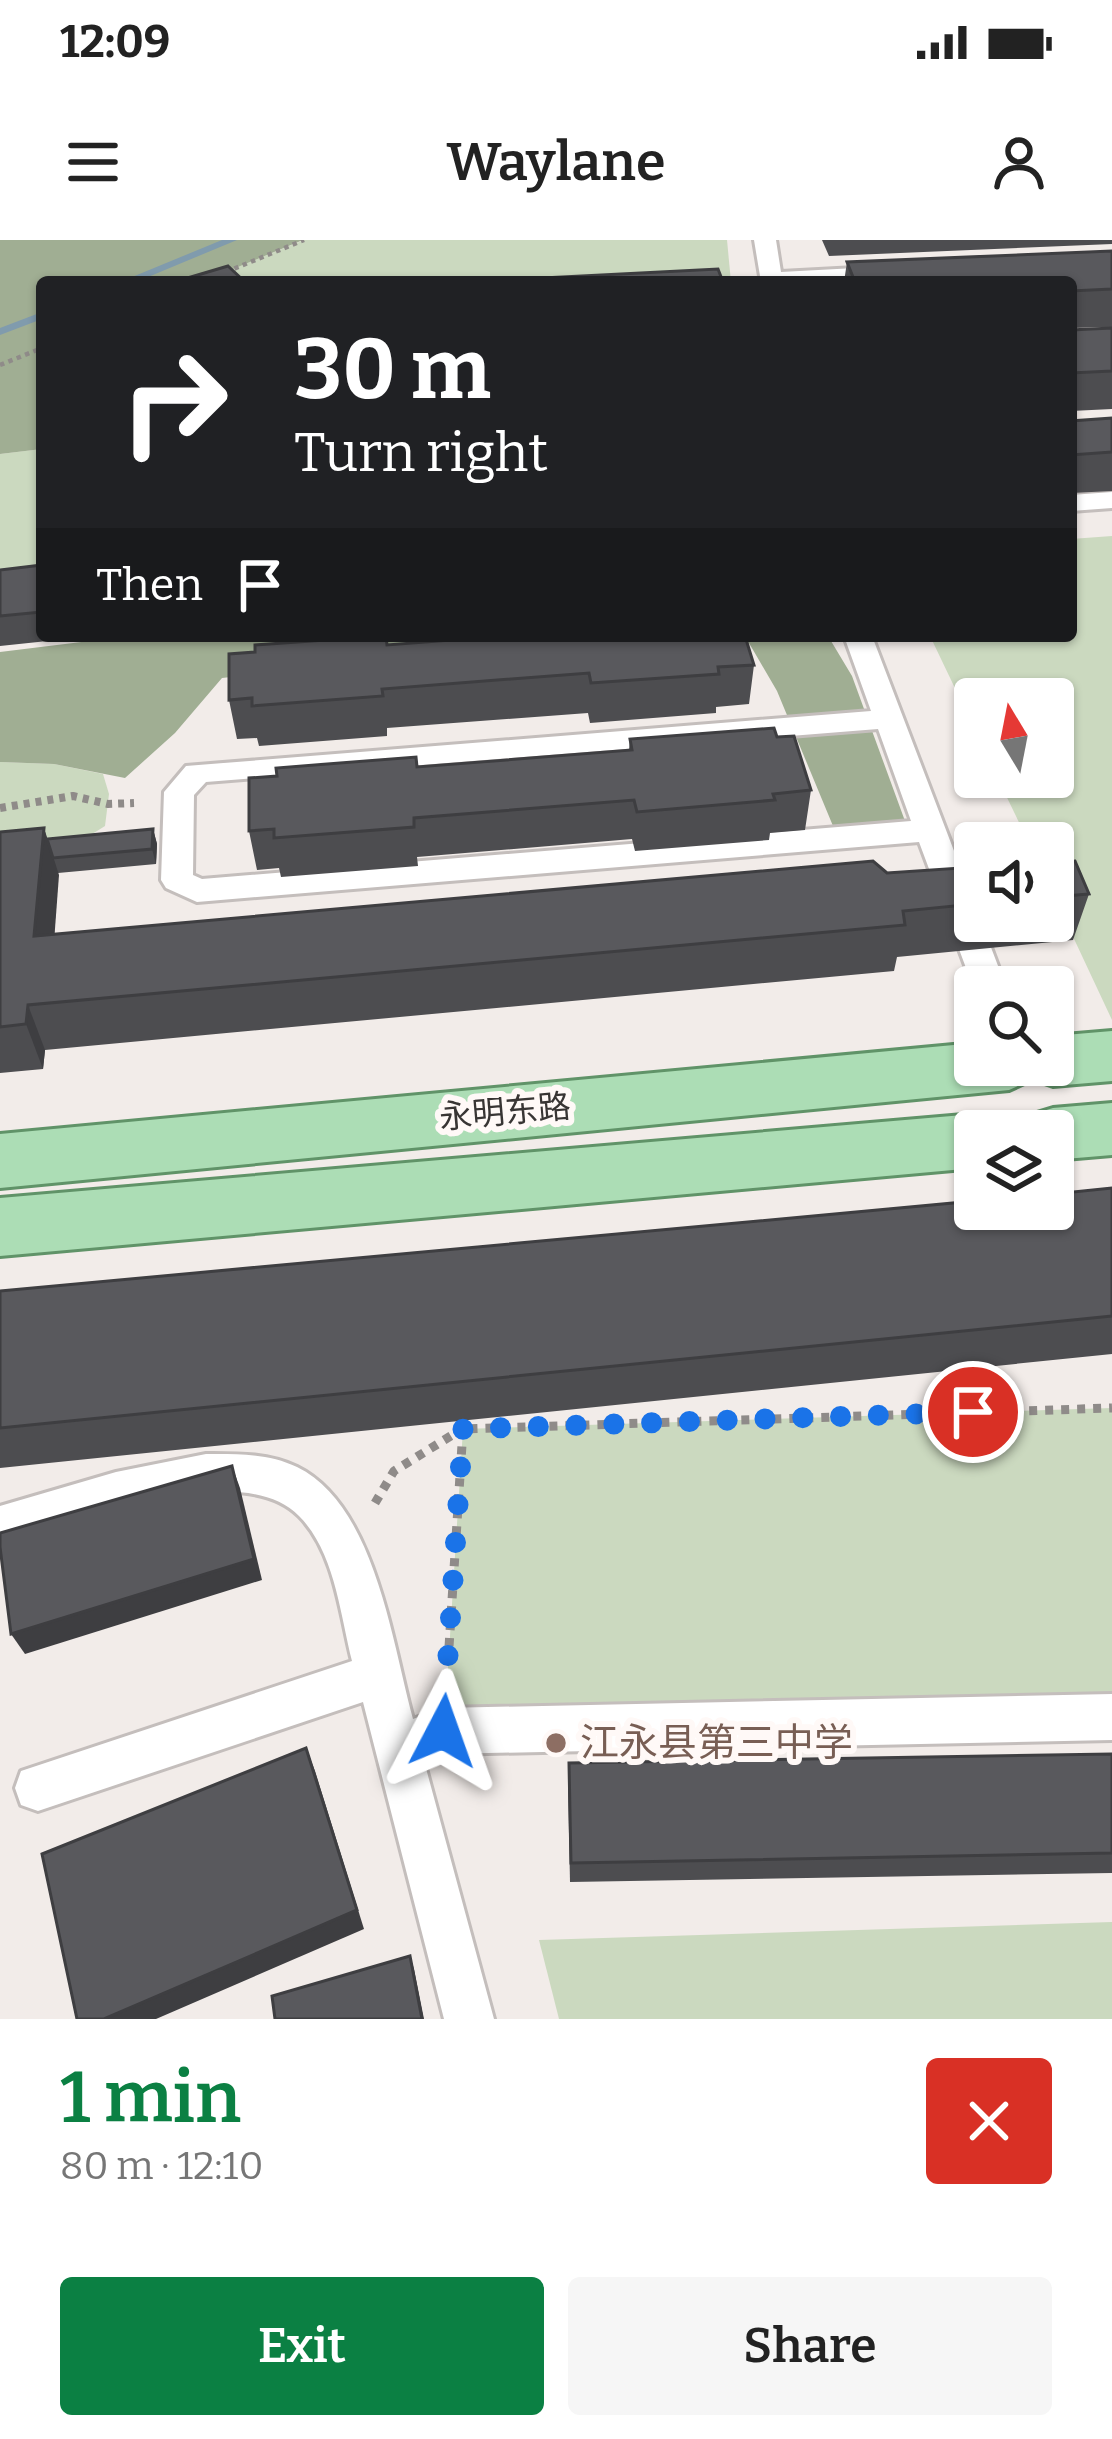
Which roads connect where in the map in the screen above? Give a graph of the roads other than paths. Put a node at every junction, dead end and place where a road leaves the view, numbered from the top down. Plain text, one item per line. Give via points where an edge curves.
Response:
1 (765, 240) edge
2 (908, 272) edge
3 (771, 276) edge
4 (840, 276) edge
5 (1112, 500) edge
6 (1077, 503) edge
7 (860, 642) edge
8 (889, 719) junction
9 (930, 830) junction
10 (980, 966) edge
11 (1112, 1056) edge
12 (1074, 1059) edge
13 (954, 1070) edge
14 (1112, 1129) edge
15 (1074, 1132) edge
16 (954, 1143) edge
17 (0, 1161) edge
18 (0, 1227) edge
19 (0, 1526) edge
20 (378, 1675) junction
21 (1112, 1717) edge
22 (398, 1748) junction
23 (38, 1788) dead end
24 (469, 2019) edge

1 - 3 lane
2 - 4 lane
5 - 6 lane
7 - 8 lane
8 - 9 lane
8 - 9 lane via 196,773 179,792 177,880 197,891
9 - 10 lane
11 - 12 main road
13 - 17 main road, 永明东路
14 - 15 main road
16 - 18 main road
19 - 20 lane via 206,1470 275,1475 312,1500 347,1556
20 - 22 lane
20 - 23 lane
21 - 22 lane via 443,1731
22 - 24 lane

